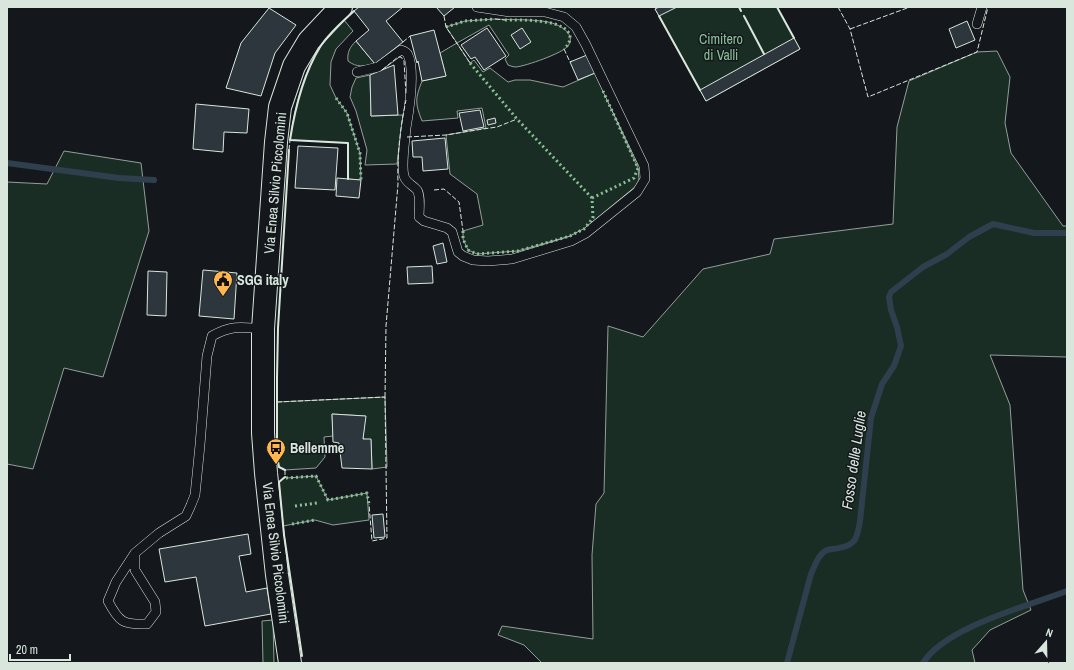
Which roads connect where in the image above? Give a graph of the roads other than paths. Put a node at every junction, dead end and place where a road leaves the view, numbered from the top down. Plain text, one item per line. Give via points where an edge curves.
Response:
1 (341, 7) edge
2 (477, 7) edge
3 (982, 7) edge
4 (977, 24) dead end
5 (357, 72) dead end
6 (264, 329) junction
7 (135, 553) junction
8 (290, 663) edge

1 - 6 main road, Via Enea Silvio Piccolomini via 316,33 300,56 290,76 280,107
2 - 5 lane via 510,12 545,12 564,17 576,27 644,166 645,179 637,192 586,233 571,241 512,259 488,261 463,256 458,252 452,232 419,217 419,195 405,179 405,137 411,95 408,54 401,50 378,67
3 - 4 lane
6 - 7 lane via 234,327 212,336 207,356 195,495 186,516 159,533
6 - 8 main road, Via Enea Silvio Piccolomini via 262,404 266,473
7 - 7 lane via 134,570 155,602 156,612 147,624 131,625 116,617 108,601 116,582

